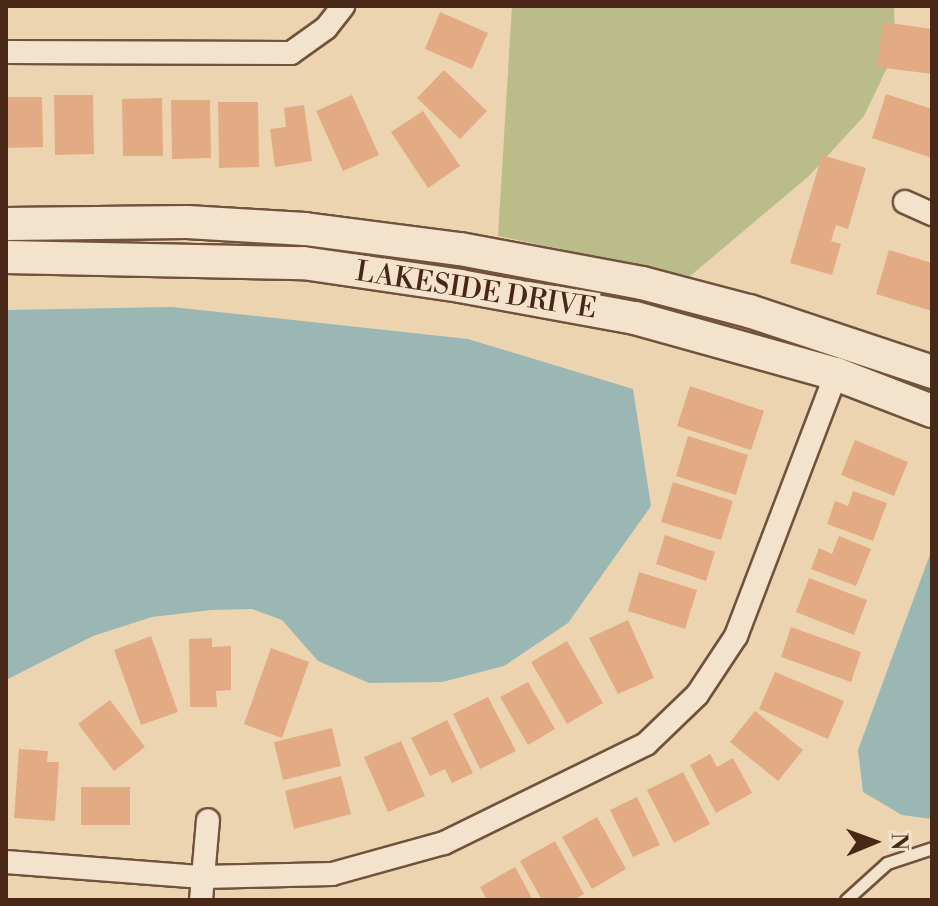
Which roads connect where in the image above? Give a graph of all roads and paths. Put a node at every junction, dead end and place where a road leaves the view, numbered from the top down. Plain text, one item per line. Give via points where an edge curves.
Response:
1 (343, 6) edge
2 (6, 52) edge
3 (905, 202) dead end
4 (932, 214) edge
5 (6, 224) edge
6 (6, 257) edge
7 (932, 372) edge
8 (836, 374) junction
9 (932, 411) edge
10 (208, 820) dead end
11 (932, 848) edge
12 (6, 862) edge
13 (202, 877) junction
14 (201, 900) edge
15 (846, 900) edge

1 - 2 street via 326,28 291,53
3 - 4 street
5 - 7 street, LAKESIDE DRIVE via 187,222 305,229 460,249 719,303
6 - 8 street, LAKESIDE DRIVE via 303,263 635,318
8 - 9 street, LAKESIDE DRIVE
8 - 13 street via 736,636 697,695 646,744 444,843 332,874
10 - 13 street
11 - 15 lane via 887,863
12 - 13 street
13 - 14 street

